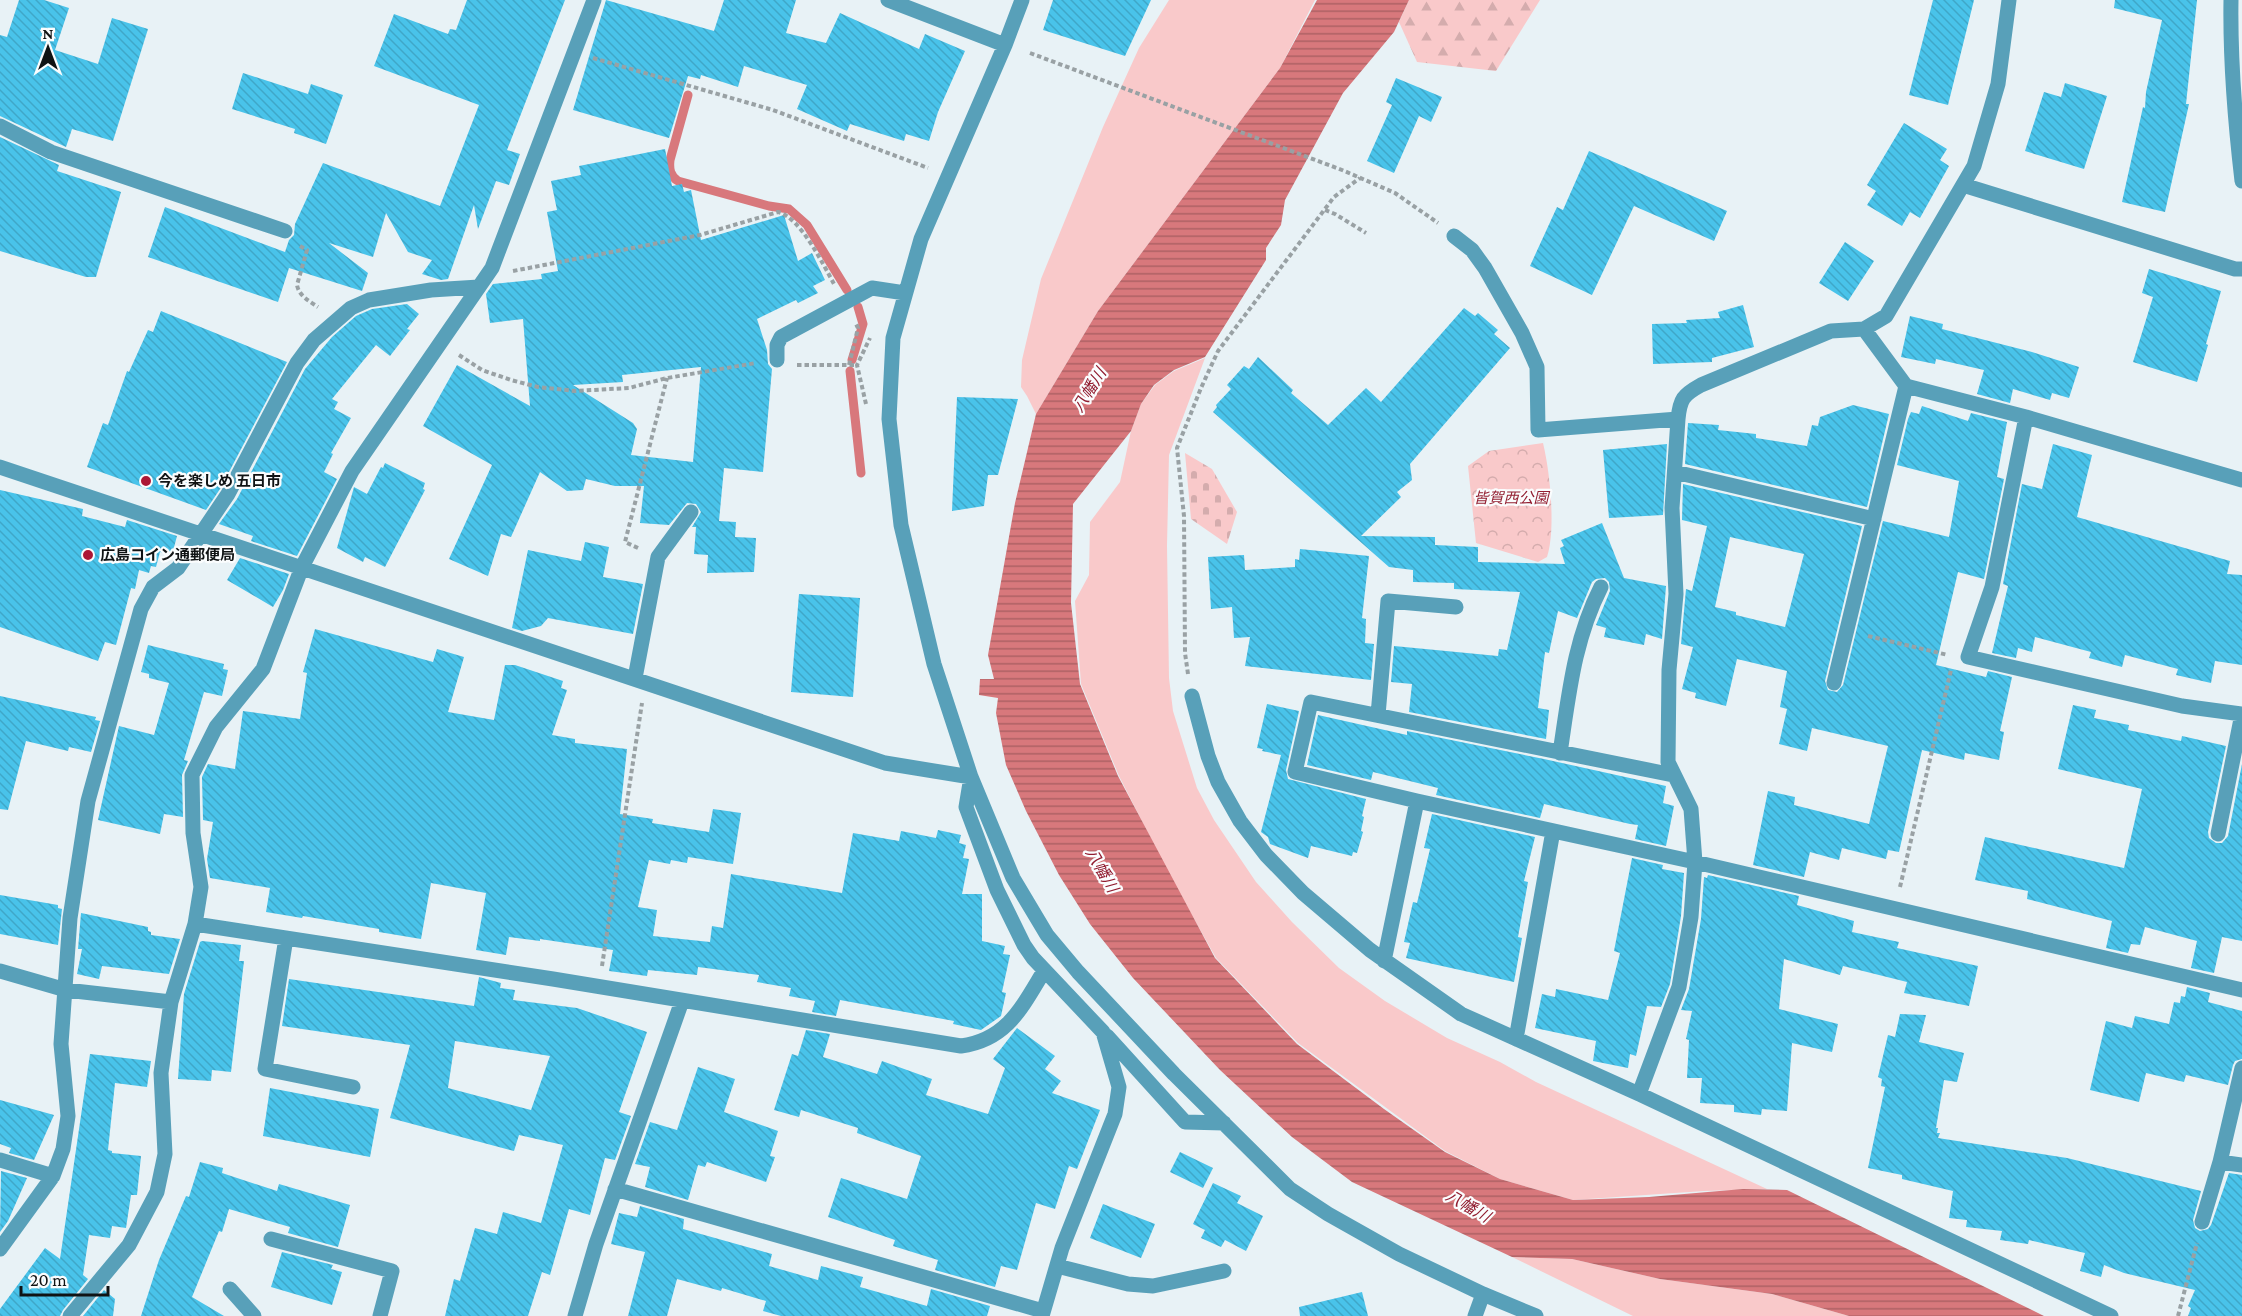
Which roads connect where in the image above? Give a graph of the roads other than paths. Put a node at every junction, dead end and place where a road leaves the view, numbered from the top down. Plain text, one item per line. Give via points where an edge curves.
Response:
1 (594, 0) edge
2 (888, 0) edge
3 (1022, 0) edge
4 (2009, 0) edge
5 (2231, 0) edge
6 (1005, 45) junction
7 (0, 126) edge
8 (2242, 181) edge
9 (1963, 185) junction
10 (285, 231) road end
11 (1455, 236) road end
12 (2242, 268) edge
13 (483, 281) junction
14 (905, 293) junction
15 (1864, 329) junction
16 (777, 360) road end
17 (1906, 386) junction
18 (2026, 417) junction
19 (1678, 419) junction
20 (0, 466) edge
21 (1675, 472) junction
22 (2242, 480) edge
23 (691, 512) dead end
24 (1874, 519) junction
25 (201, 533) junction
26 (302, 567) junction
27 (1601, 587) dead end
28 (1456, 607) dead end
29 (640, 680) junction
30 (1834, 683) dead end
31 (1192, 696) road end
32 (1378, 715) junction
33 (1560, 753) junction
34 (1673, 775) junction
35 (970, 777) junction
36 (1417, 801) junction
37 (1553, 831) junction
38 (2218, 834) dead end
39 (1695, 862) junction
40 (195, 924) junction
41 (286, 938) junction
42 (1384, 961) junction
43 (0, 971) edge
44 (1044, 971) junction
45 (66, 990) junction
46 (2242, 990) edge
47 (682, 1000) junction
48 (171, 1002) junction
49 (1102, 1032) junction
50 (1516, 1039) junction
51 (2242, 1068) edge
52 (353, 1087) dead end
53 (1639, 1094) junction
54 (1224, 1123) junction
55 (0, 1160) edge
56 (2220, 1162) junction
57 (2242, 1166) edge
58 (53, 1176) junction
59 (615, 1189) junction
60 (2202, 1222) road end
61 (271, 1239) dead end
62 (0, 1249) edge
63 (1057, 1266) junction
64 (1224, 1271) dead end
65 (230, 1289) dead end
66 (1483, 1294) junction
67 (1042, 1313) edge
68 (70, 1316) edge
69 (254, 1316) edge
70 (380, 1316) edge
71 (575, 1316) edge
72 (1475, 1316) edge
73 (1536, 1316) edge
74 (2111, 1316) edge

1 - 13 street via 492,268
2 - 6 street
3 - 6 street
4 - 9 street via 1998,84 1974,166
5 - 8 street via 2230,40
6 - 14 street via 921,239
7 - 10 street via 51,153
9 - 12 street
9 - 15 street via 1886,316
11 - 19 street via 1485,268 1537,367 1539,430
13 - 25 street via 369,300 335,320 297,363 228,494
13 - 26 street via 352,471
14 - 16 street via 872,288 781,337
14 - 35 street via 892,338 889,419 901,525 934,664
15 - 17 street
15 - 19 street via 1831,332 1688,392 1680,403
17 - 18 street
17 - 24 street
18 - 22 street
18 - 38 street via 1992,587 1961,657 2182,706 2242,714
19 - 21 street
20 - 25 street
21 - 24 street
21 - 34 street via 1672,507 1676,594 1669,670 1668,762
23 - 29 street via 658,557
24 - 30 street
25 - 26 street
25 - 45 street via 178,568 153,587 141,609 88,801 70,918
26 - 29 street
26 - 40 street via 263,669 216,728 192,775 193,833 201,887
27 - 33 street via 1588,612 1574,659
28 - 32 street via 1388,601
29 - 35 street via 885,763
31 - 42 street via 1208,756 1240,821 1303,893
32 - 33 street
32 - 36 street via 1311,702 1295,772
33 - 34 street
34 - 39 street via 1691,809
35 - 44 street via 966,807 996,890 1024,945
35 - 54 street via 1013,878 1047,935
36 - 37 street
36 - 42 street
37 - 39 street
37 - 50 street
39 - 46 street
39 - 53 street via 1691,917 1679,987
40 - 41 street
40 - 48 street
41 - 47 street
41 - 52 street via 265,1068
42 - 50 street via 1461,1014
43 - 45 street
44 - 47 street via 994,1037 961,1046
44 - 49 street
45 - 48 street
45 - 58 street via 61,1044 68,1116 63,1149
47 - 59 street
48 - 68 street via 161,1073 165,1154 157,1192 129,1245
49 - 54 street via 1185,1122
49 - 63 street via 1119,1087 1114,1114
50 - 53 street
51 - 56 street
53 - 74 street
54 - 66 street via 1290,1189 1399,1254
55 - 58 street
56 - 57 street
56 - 60 street
58 - 62 street
59 - 67 street
59 - 71 street
61 - 70 street via 392,1271
63 - 64 street via 1152,1286
63 - 67 street
65 - 69 street
66 - 72 street
66 - 73 street

